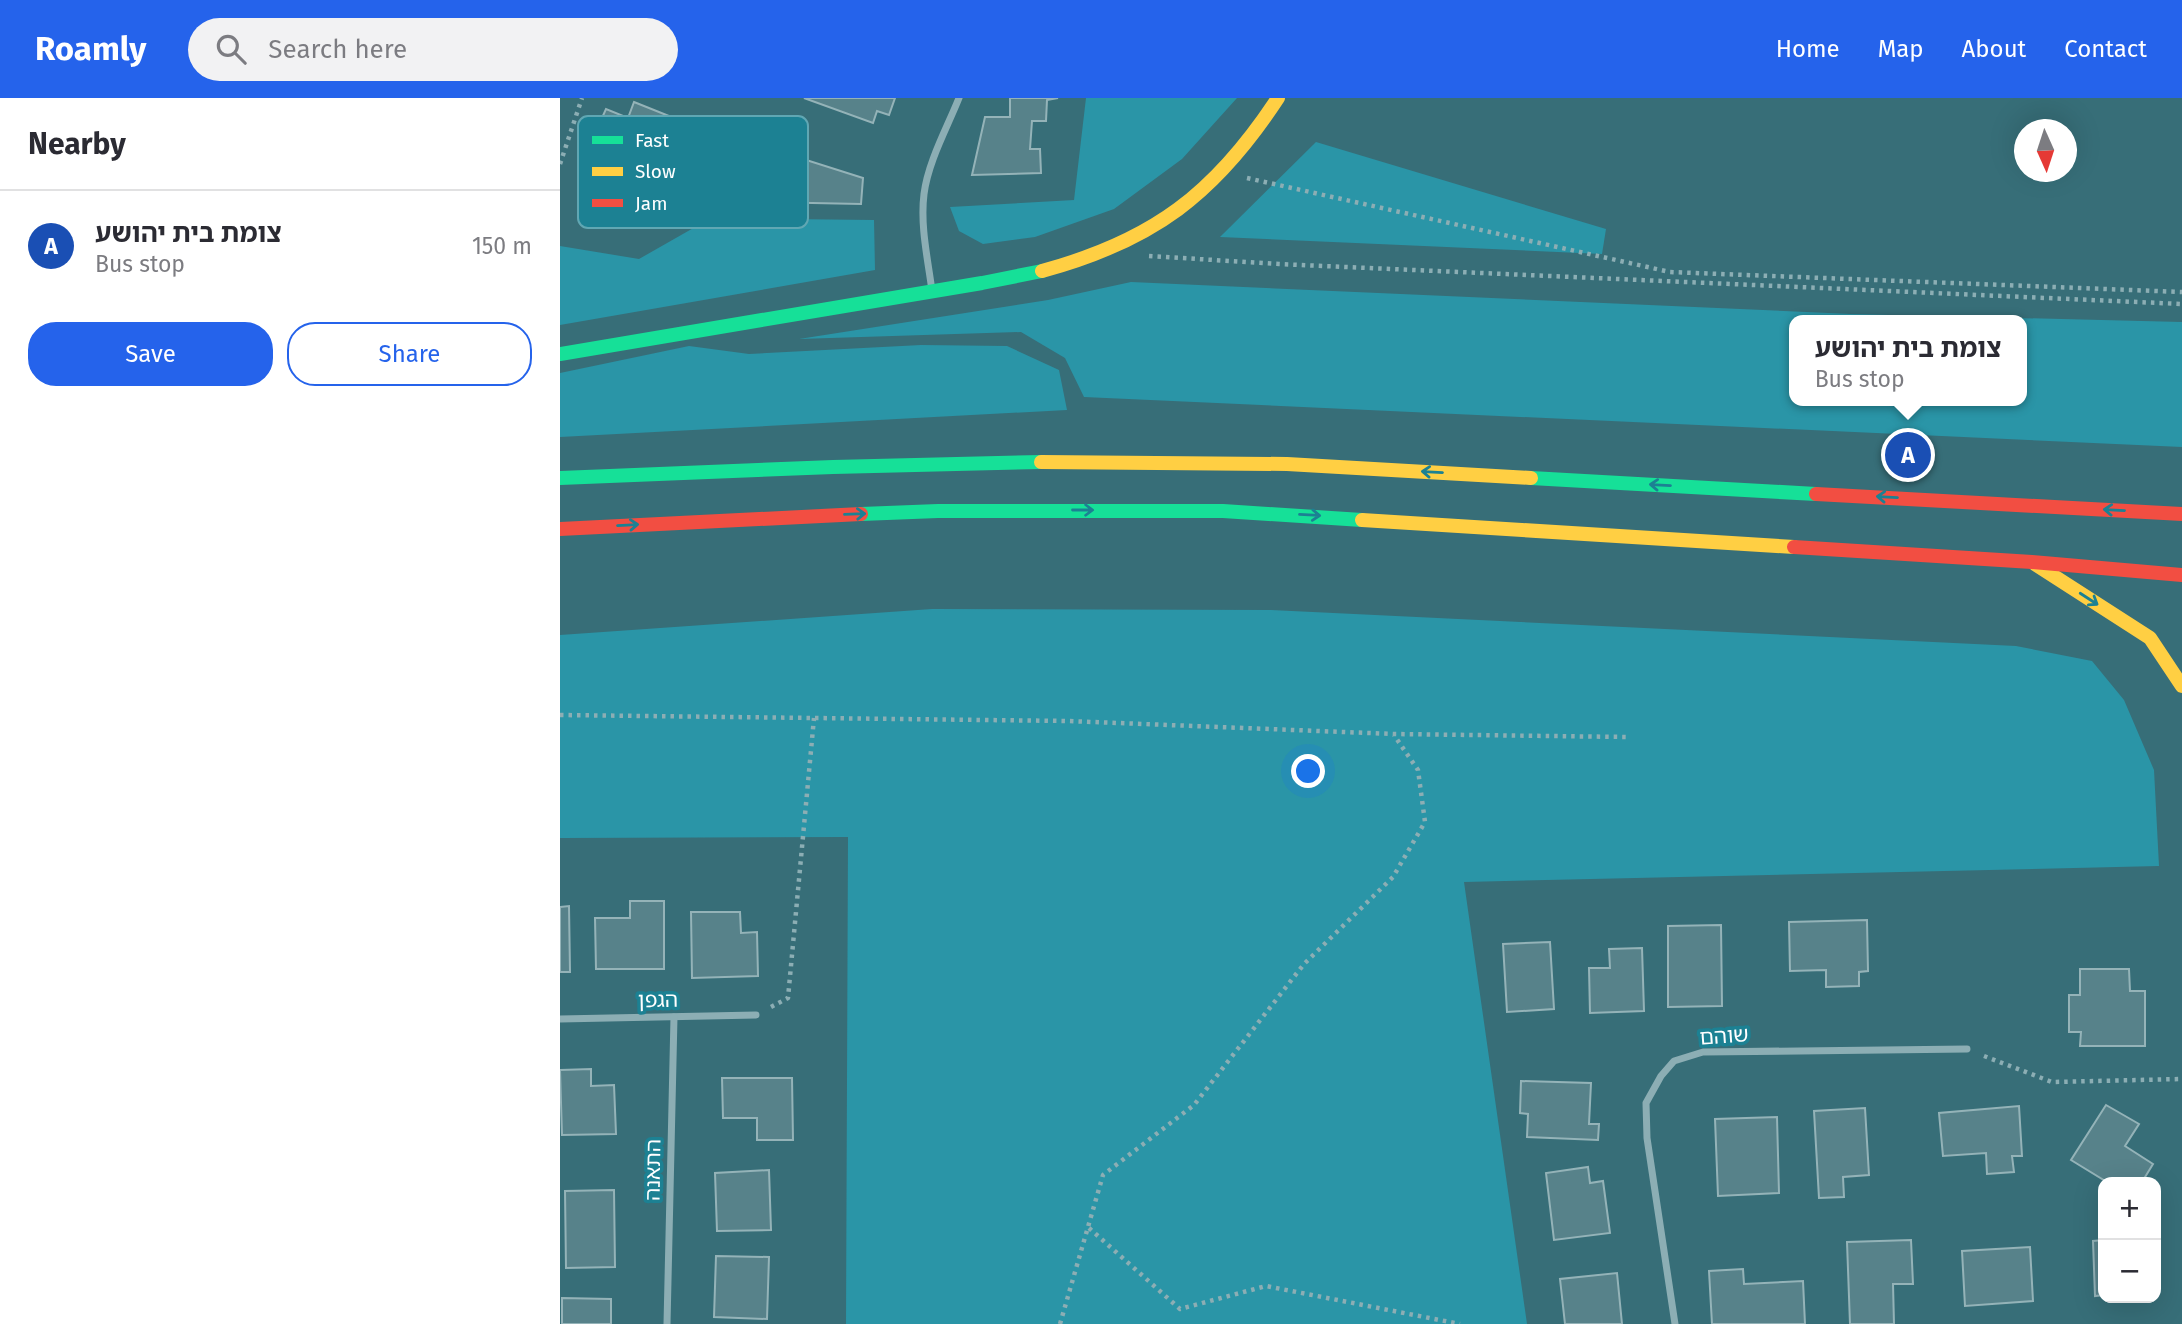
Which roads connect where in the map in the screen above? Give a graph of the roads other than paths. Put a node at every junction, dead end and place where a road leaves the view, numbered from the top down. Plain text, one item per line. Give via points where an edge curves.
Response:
1 (959, 98) edge
2 (1278, 98) edge
3 (932, 291) junction
4 (560, 354) edge
5 (560, 478) edge
6 (2182, 514) edge
7 (560, 529) edge
8 (2032, 562) junction
9 (2182, 575) edge
10 (2182, 686) edge
11 (756, 1016) road end
12 (674, 1017) junction
13 (560, 1019) edge
14 (1967, 1049) road end
15 (667, 1324) edge
16 (1675, 1324) edge

1 - 3 street via 924,194
2 - 3 main road via 1222,172 1168,218 1133,239 1014,278
3 - 4 main road
6 -> 5 main road via 1168,460
7 -> 8 main road via 938,512 1223,511
8 - 9 main road
8 -> 10 main road via 2150,638
11 - 12 street, הגפן
12 - 13 street, הגפן
12 - 15 street, התאנה
14 - 16 street, שוהם via 1703,1052 1674,1061 1646,1103 1647,1138

